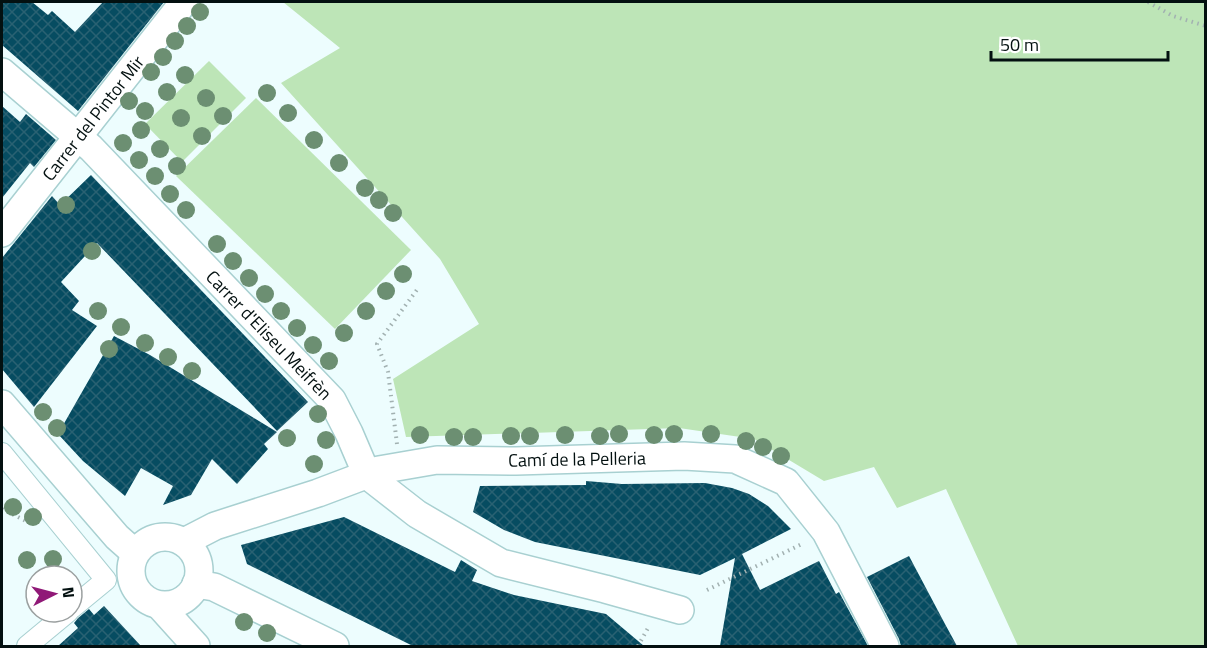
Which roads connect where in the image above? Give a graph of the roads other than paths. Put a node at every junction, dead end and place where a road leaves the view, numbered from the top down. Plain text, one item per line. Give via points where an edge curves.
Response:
1 (184, 2) edge
2 (2, 72) edge
3 (78, 138) junction
4 (2, 233) edge
5 (2, 404) edge
6 (2, 453) edge
7 (366, 475) junction
8 (184, 542) junction
9 (135, 553) junction
10 (196, 584) junction
11 (84, 598) edge
12 (159, 605) junction
13 (680, 610) dead end
14 (54, 624) edge
15 (27, 646) edge
16 (196, 646) edge
17 (335, 646) edge
18 (885, 646) edge

1 - 3 street, Carrer del Pintor Mir
2 - 3 street, Carrer d'Eliseu Meifrèn
3 - 4 street, Carrer del Pintor Mir
3 - 7 street, Carrer d'Eliseu Meifrèn via 332,400
5 - 9 street
6 - 11 street via 105,580
7 - 8 street, Camí de la Pelleria via 215,526
7 - 13 street via 417,514 501,563
7 - 18 street, Camí de la Pelleria via 437,459 735,459 786,482 826,532
8 - 9 street via 171,536 156,537
8 - 10 street via 198,560
9 - 12 street via 131,562 136,591
10 - 12 street via 183,600
10 - 17 street via 214,587
12 - 16 street
14 - 15 street

